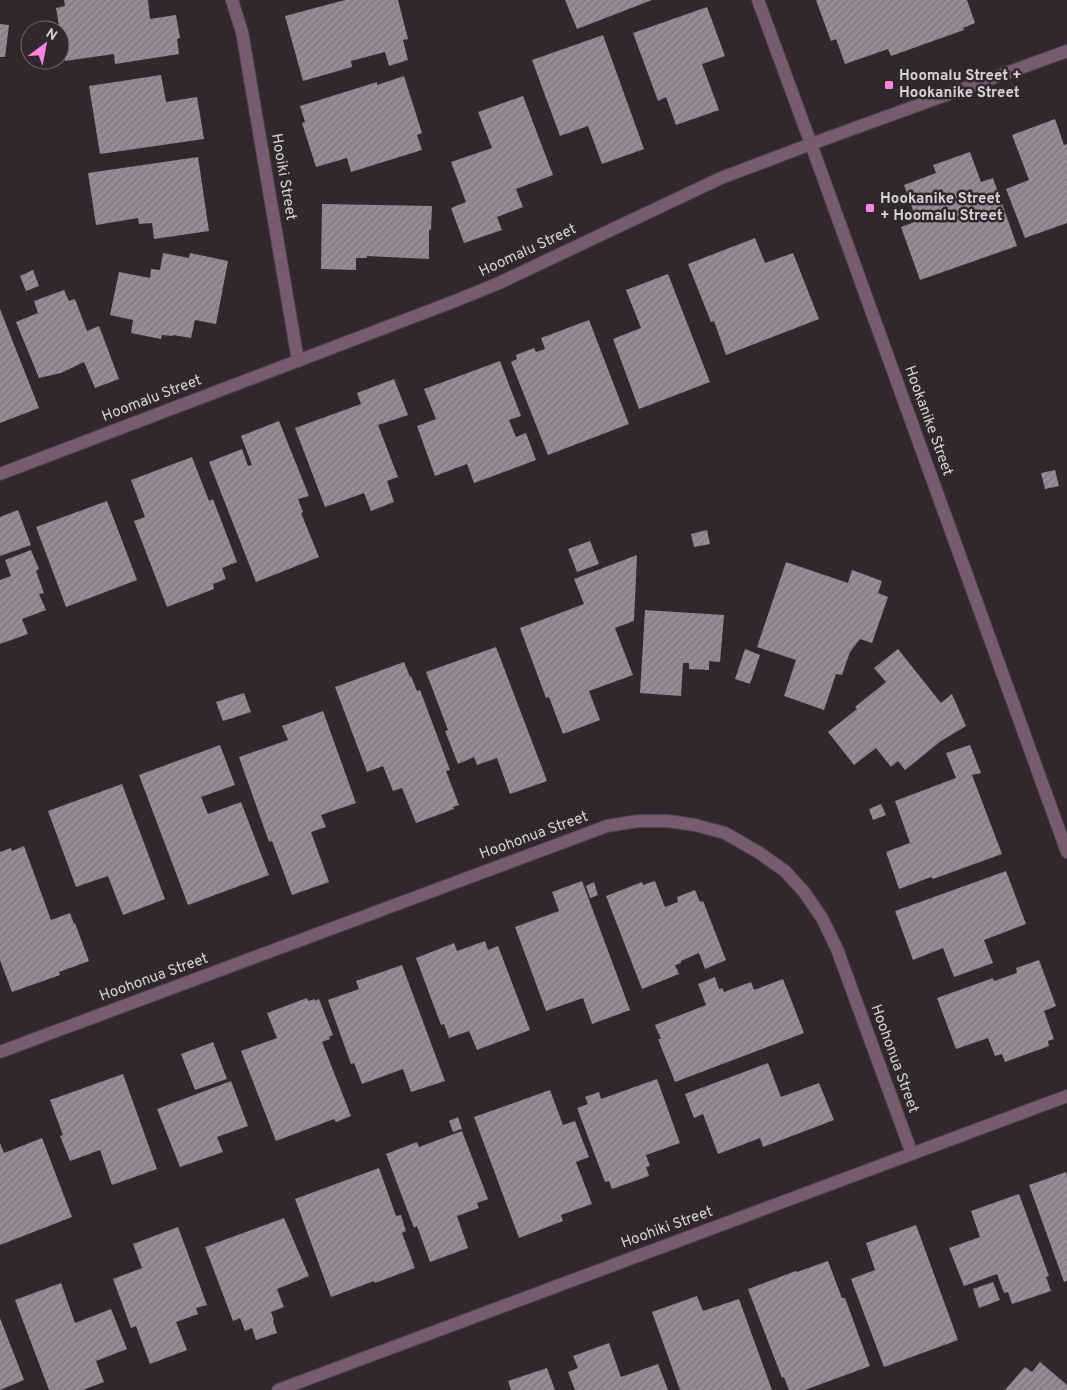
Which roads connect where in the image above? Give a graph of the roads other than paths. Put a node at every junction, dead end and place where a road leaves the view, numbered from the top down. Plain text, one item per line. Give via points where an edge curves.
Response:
1 (232, 0) edge
2 (758, 0) edge
3 (1067, 51) edge
4 (811, 144) junction
5 (298, 361) junction
6 (0, 474) edge
7 (1067, 852) edge
8 (0, 1052) edge
9 (1067, 1096) edge
10 (912, 1154) junction
11 (278, 1390) edge

1 - 5 street, Hooiki Street via 242,32
2 - 4 street, Hookanike Street
3 - 4 street, Hoomalu Street
4 - 5 street, Hoomalu Street via 721,178 499,283
4 - 7 street, Hookanike Street
5 - 6 street, Hoomalu Street
8 - 10 street, Hoohonua Street via 608,826 668,821 725,833 785,871 804,892 822,918 837,949
9 - 10 street, Hoohiki Street
10 - 11 street, Hoohiki Street

